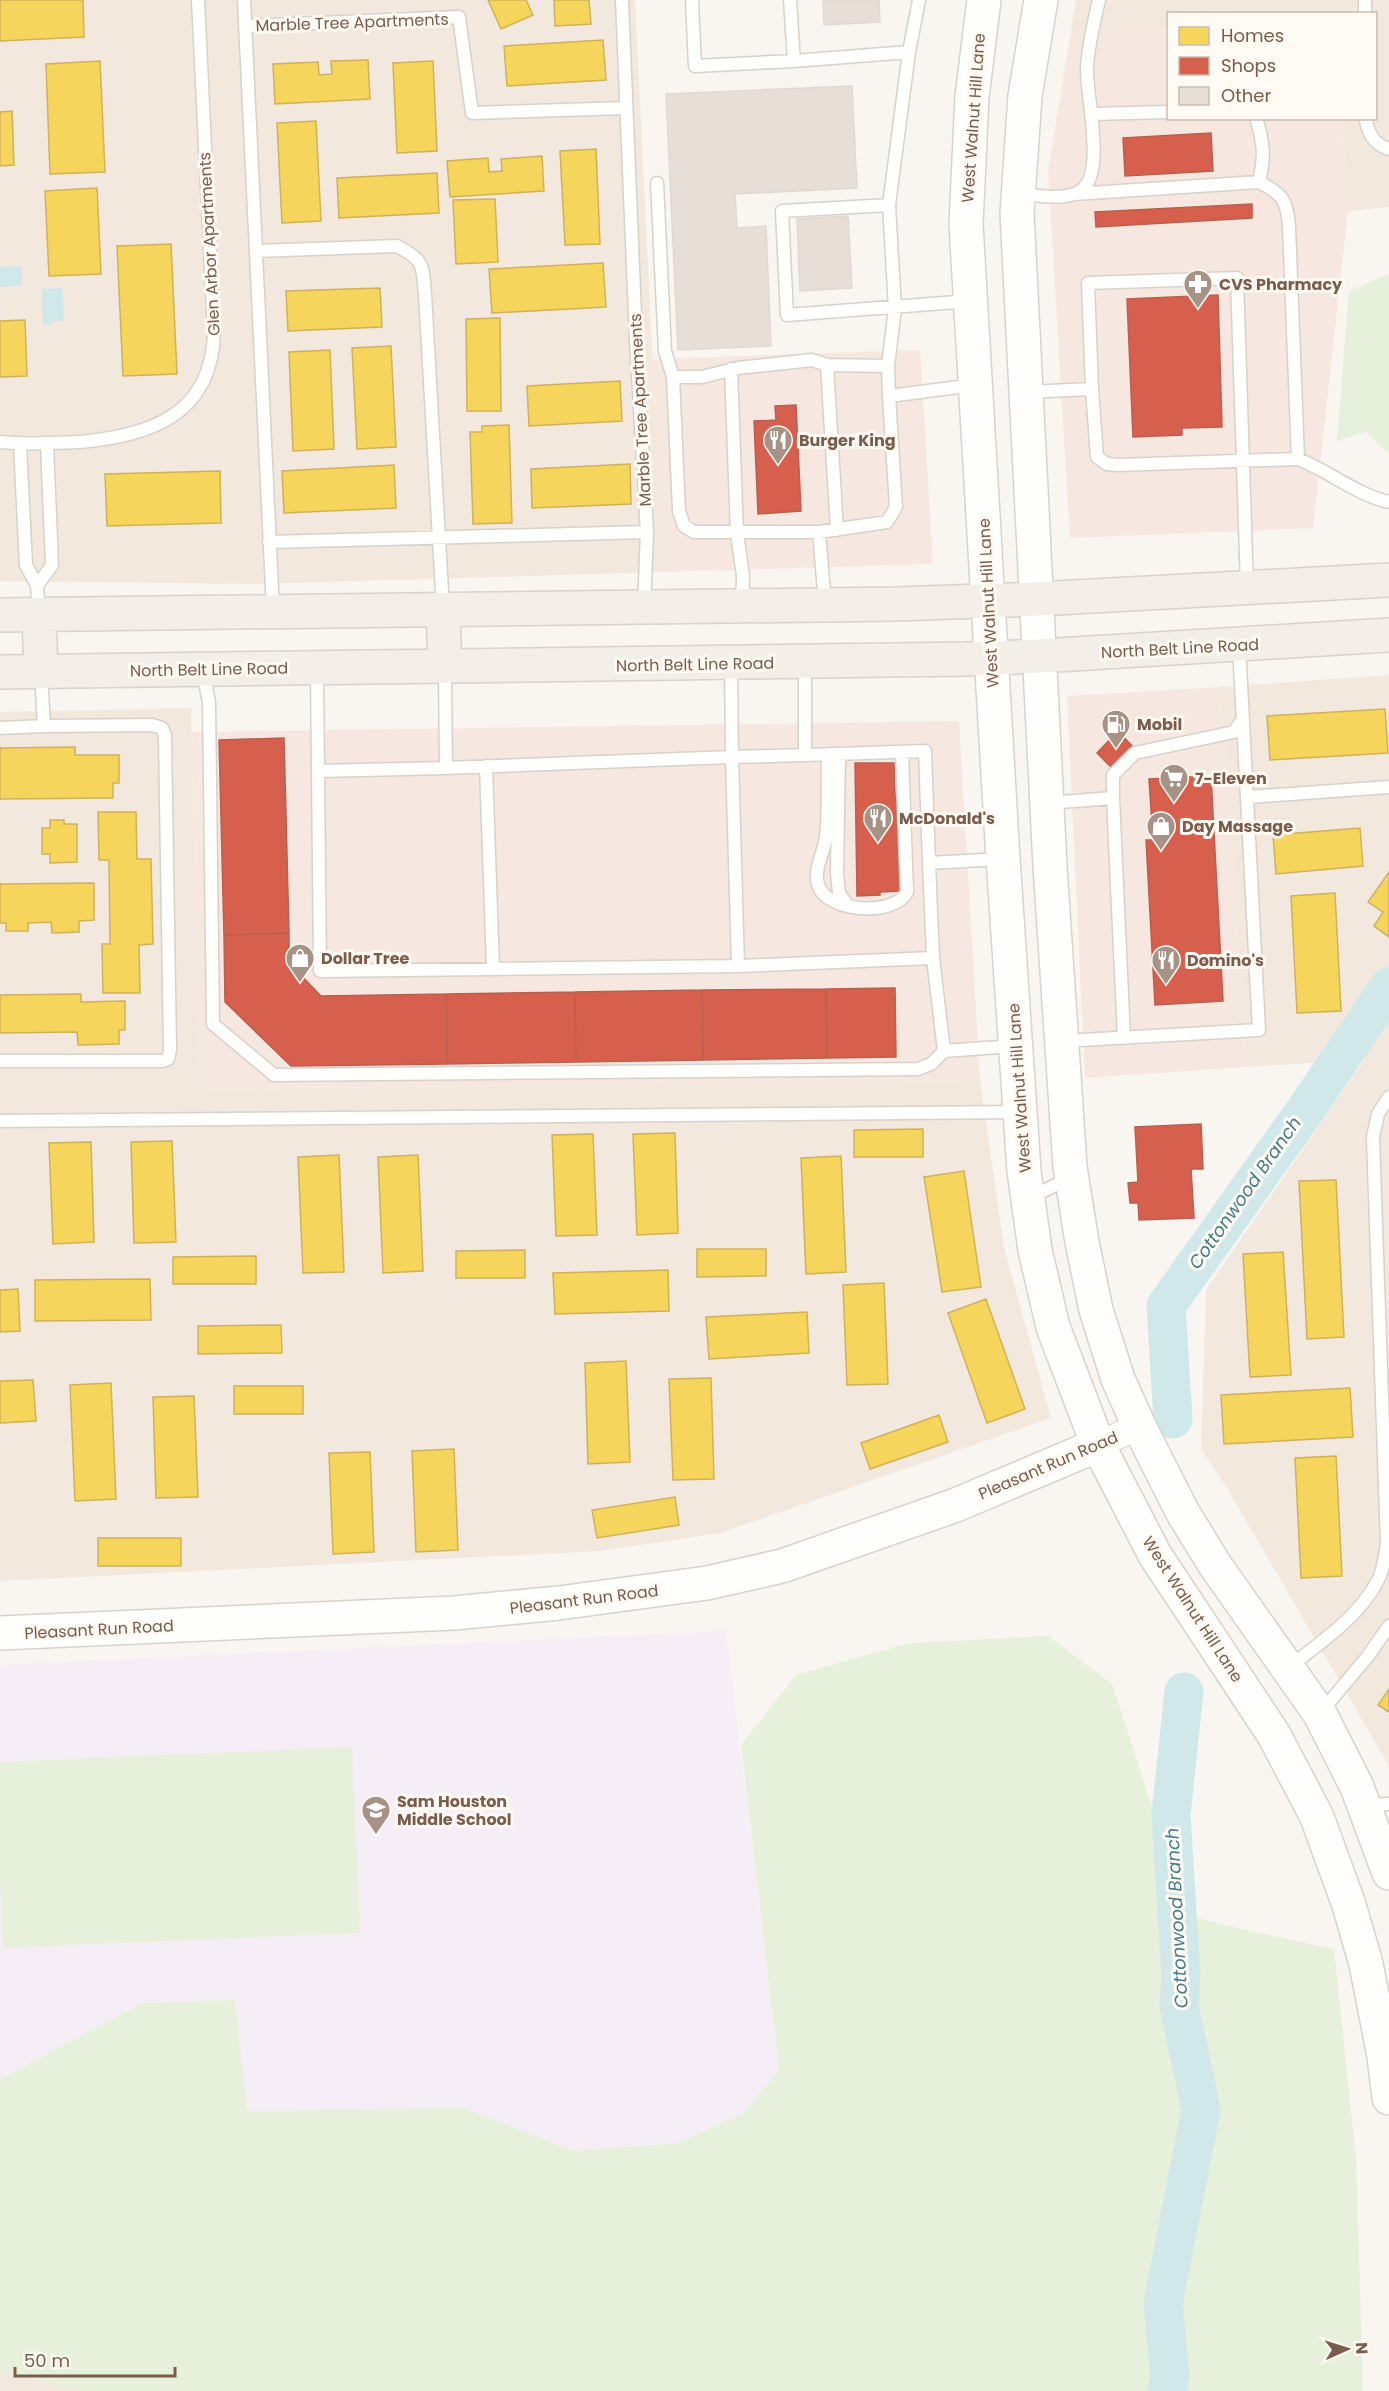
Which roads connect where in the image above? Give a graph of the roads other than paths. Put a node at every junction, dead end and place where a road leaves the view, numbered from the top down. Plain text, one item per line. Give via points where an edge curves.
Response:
1 (198, 0) edge
2 (244, 0) edge
3 (622, 0) edge
4 (692, 0) edge
5 (789, 0) edge
6 (919, 0) edge
7 (984, 0) edge
8 (1041, 0) edge
9 (1099, 0) edge
10 (246, 26) junction
11 (909, 52) junction
12 (794, 62) junction
13 (626, 108) junction
14 (1167, 111) edge
15 (1092, 114) junction
16 (1256, 120) edge
17 (1365, 120) edge
18 (1389, 149) edge
19 (1259, 182) junction
20 (657, 183) dead end
21 (1018, 193) junction
22 (1074, 194) junction
23 (889, 205) junction
24 (256, 251) junction
25 (971, 301) junction
26 (895, 308) junction
27 (827, 364) junction
28 (888, 366) junction
29 (732, 369) junction
30 (673, 377) junction
31 (975, 385) junction
32 (1092, 389) junction
33 (1026, 392) junction
34 (889, 396) junction
35 (0, 442) edge
36 (20, 444) junction
37 (47, 444) junction
38 (1298, 459) junction
39 (1241, 460) junction
40 (1389, 502) edge
41 (837, 530) junction
42 (647, 532) junction
43 (819, 532) junction
44 (737, 533) junction
45 (439, 537) junction
46 (269, 542) junction
47 (1389, 580) edge
48 (1247, 588) junction
49 (1037, 599) junction
50 (38, 600) junction
51 (988, 602) junction
52 (825, 605) junction
53 (742, 607) junction
54 (644, 609) junction
55 (443, 611) junction
56 (273, 613) junction
57 (0, 615) edge
58 (1389, 635) edge
59 (1239, 644) junction
60 (1040, 656) junction
61 (991, 658) junction
62 (805, 662) junction
63 (730, 663) junction
64 (445, 666) junction
65 (317, 668) junction
66 (203, 669) junction
67 (41, 671) junction
68 (0, 672) edge
69 (1243, 719) junction
70 (44, 726) junction
71 (0, 728) edge
72 (902, 752) junction
73 (833, 754) junction
74 (805, 755) junction
75 (732, 758) junction
76 (486, 766) junction
77 (446, 768) junction
78 (318, 771) junction
79 (1389, 787) edge
80 (1248, 797) junction
81 (1113, 798) junction
82 (1047, 803) junction
83 (1003, 859) junction
84 (929, 863) junction
85 (847, 905) junction
86 (933, 958) junction
87 (738, 966) junction
88 (493, 969) junction
89 (1124, 1038) junction
90 (1062, 1041) junction
91 (1016, 1046) junction
92 (944, 1051) junction
93 (0, 1061) edge
94 (1389, 1097) edge
95 (1020, 1112) junction
96 (0, 1121) edge
97 (1072, 1176) junction
98 (1028, 1199) junction
99 (1139, 1426) junction
100 (1098, 1446) junction
101 (1389, 1626) edge
102 (0, 1633) edge
103 (1288, 1668) junction
104 (1246, 1692) junction
105 (1320, 1714) junction
106 (1274, 1735) junction
107 (1376, 1804) edge
108 (1389, 1873) edge
109 (1389, 2098) edge

1 - 37 lane, Glen Arbor Apartments via 214,333 208,370 184,407 156,426 108,440
2 - 10 lane, Marble Tree Apartments
3 - 13 lane, Marble Tree Apartments
4 - 12 lane via 695,66
5 - 12 lane
6 - 11 lane
7 - 25 main road, West Walnut Hill Lane via 967,183
8 - 21 main road via 1025,96
9 - 15 lane via 1087,69
10 - 13 lane, Marble Tree Apartments via 459,17 472,113
10 - 24 lane, Marble Tree Apartments
11 - 12 lane
11 - 23 lane
13 - 42 lane, Marble Tree Apartments
14 - 15 lane
15 - 22 lane via 1092,168 1084,188
16 - 19 lane via 1264,157
17 - 18 lane via 1377,145
19 - 22 lane
19 - 38 lane via 1279,192 1288,207
20 - 30 lane via 665,351
21 - 22 lane
21 - 33 main road
23 - 26 lane
23 - 26 lane via 782,211 787,315
24 - 45 lane via 397,246 416,256 422,268 425,294
24 - 46 lane, Marble Tree Apartments
25 - 26 lane
25 - 31 main road, West Walnut Hill Lane
26 - 28 lane
27 - 28 lane
27 - 29 lane via 812,360
27 - 41 lane
28 - 34 lane
29 - 30 lane via 702,377
29 - 44 lane
30 - 44 lane via 679,511 684,526 694,532
31 - 34 lane
31 - 51 main road, West Walnut Hill Lane
32 - 33 lane
32 - 39 lane via 1097,457 1107,464
32 - 39 lane via 1088,284 1237,278
33 - 49 main road
34 - 41 lane via 896,507 887,522
35 - 36 lane, Glen Arbor Apartments
36 - 37 lane, Glen Arbor Apartments
36 - 50 lane via 26,565
37 - 50 lane via 52,565
38 - 39 lane
38 - 40 lane via 1376,500
39 - 48 lane
41 - 43 lane
42 - 45 lane
42 - 54 lane, Marble Tree Apartments
43 - 44 lane
43 - 52 lane
44 - 53 lane via 743,576
45 - 46 lane
45 - 55 lane
46 - 56 lane, Marble Tree Apartments
47 - 48 main road
48 - 49 main road
49 - 51 main road
49 - 60 main road
50 - 56 main road
50 - 57 main road
50 - 67 main road
51 - 52 main road
51 - 61 main road, West Walnut Hill Lane
52 - 53 main road
53 - 54 main road
54 - 55 main road
55 - 56 main road
55 - 64 main road
58 - 59 main road, North Belt Line Road
59 - 60 main road, North Belt Line Road
59 - 69 lane
60 - 61 main road, North Belt Line Road
60 - 82 main road
61 - 62 main road, North Belt Line Road
61 - 83 main road, West Walnut Hill Lane
62 - 63 main road, North Belt Line Road
62 - 74 lane
63 - 64 main road, North Belt Line Road
63 - 75 lane
64 - 65 main road, North Belt Line Road
64 - 77 lane
65 - 66 main road, North Belt Line Road
65 - 78 lane
66 - 67 main road, North Belt Line Road
66 - 92 lane via 209,703 213,1024 274,1075 918,1069 931,1064
67 - 68 main road, North Belt Line Road
67 - 70 lane
69 - 80 lane
69 - 81 lane via 1234,732 1135,753 1113,775
70 - 71 lane
70 - 93 lane via 152,725 162,728 165,735 170,1050 168,1059 163,1061
72 - 73 lane
72 - 84 lane via 925,751
72 - 85 lane via 907,892 903,900 885,908
73 - 74 lane
73 - 85 lane via 837,873 839,893
73 - 85 lane via 818,880 820,890 830,899
74 - 75 lane
75 - 76 lane
75 - 87 lane
76 - 77 lane
76 - 88 lane
77 - 78 lane
78 - 88 lane via 320,971
79 - 80 lane
80 - 89 lane via 1259,1030
81 - 82 lane
81 - 89 lane
82 - 90 main road
83 - 84 lane
83 - 91 main road, West Walnut Hill Lane
84 - 86 lane
86 - 87 lane
86 - 92 lane
87 - 88 lane
89 - 90 lane
90 - 91 main road
90 - 97 main road
91 - 92 lane
91 - 95 main road, West Walnut Hill Lane
94 - 103 lane via 1378,1114 1373,1137 1387,1544 1379,1579 1360,1605
95 - 96 lane
95 - 98 main road, West Walnut Hill Lane
97 - 98 lane
97 - 99 main road via 1096,1310 1118,1379
98 - 100 main road, West Walnut Hill Lane via 1053,1327
99 - 100 street, Pleasant Run Road
99 - 103 main road via 1215,1565
100 - 102 main road, Pleasant Run Road via 956,1505 782,1566 707,1583 454,1613
100 - 104 main road, West Walnut Hill Lane via 1155,1556
101 - 105 lane
103 - 104 main road
103 - 105 main road
104 - 106 main road, West Walnut Hill Lane
105 - 106 main road
105 - 107 main road
106 - 109 main road, West Walnut Hill Lane via 1317,1818 1349,1905 1366,1964
107 - 108 main road

